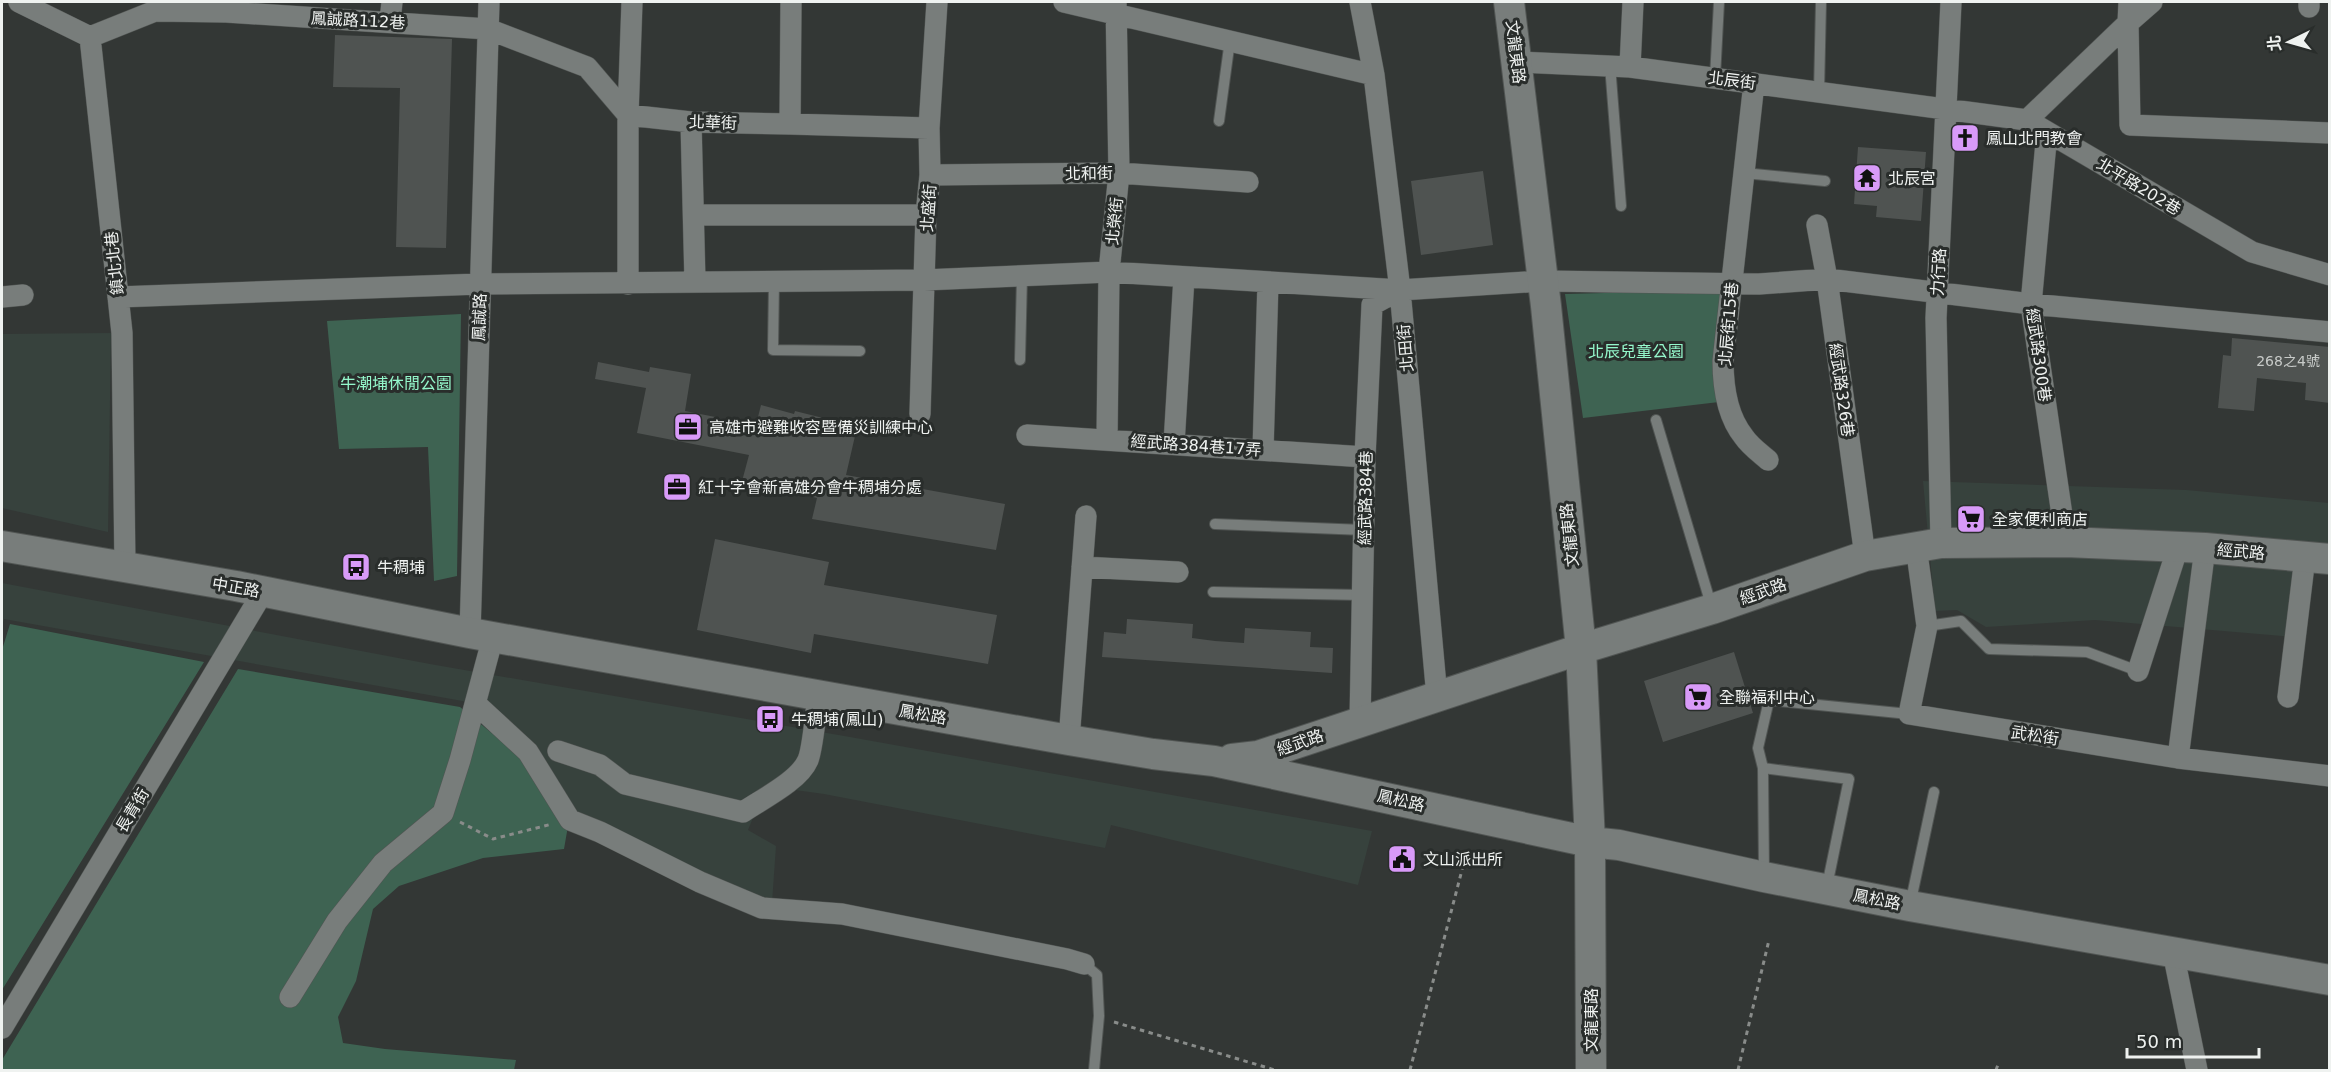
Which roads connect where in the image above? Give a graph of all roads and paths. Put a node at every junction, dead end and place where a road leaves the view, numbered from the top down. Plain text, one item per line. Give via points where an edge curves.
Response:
1 (19, 2) edge
2 (489, 2) edge
3 (632, 2) edge
4 (791, 2) edge
5 (937, 2) edge
6 (1064, 2) edge
7 (1360, 2) edge
8 (1509, 2) edge
9 (1633, 2) edge
10 (1719, 2) edge
11 (1821, 2) edge
12 (1951, 2) edge
13 (2129, 2) edge
14 (2151, 2) edge
15 (226, 7) edge
16 (1116, 7) edge
17 (391, 11) edge
18 (2128, 23) junction
19 (488, 29) junction
20 (90, 37) junction
21 (1230, 40) junction
22 (1517, 62) junction
23 (1620, 66) junction
24 (1374, 75) junction
25 (1715, 78) junction
26 (1754, 83) junction
27 (1819, 92) junction
28 (1946, 109) junction
29 (628, 115) junction
30 (2027, 120) junction
31 (1219, 121) dead end
32 (691, 122) junction
33 (790, 124) junction
34 (929, 128) junction
35 (2047, 132) junction
36 (2330, 133) edge
37 (1119, 173) junction
38 (1744, 173) junction
39 (930, 175) junction
40 (1248, 182) dead end
41 (1825, 182) dead end
42 (1621, 206) dead end
43 (694, 215) junction
44 (926, 215) junction
45 (1817, 225) dead end
46 (1109, 272) junction
47 (2330, 275) edge
48 (1022, 276) junction
49 (1184, 277) junction
50 (1827, 279) junction
51 (924, 280) junction
52 (774, 281) junction
53 (1543, 281) junction
54 (695, 282) junction
55 (1268, 282) junction
56 (480, 284) junction
57 (628, 284) junction
58 (1731, 284) junction
59 (1400, 290) junction
60 (1937, 293) junction
61 (23, 295) dead end
62 (2, 297) edge
63 (118, 297) junction
64 (2031, 304) junction
65 (2330, 332) edge
66 (861, 351) dead end
67 (1020, 360) dead end
68 (920, 414) dead end
69 (1656, 420) dead end
70 (1027, 435) dead end
71 (1107, 440) junction
72 (1174, 444) junction
73 (1263, 450) junction
74 (1365, 456) junction
75 (1768, 460) dead end
76 (1086, 516) dead end
77 (1215, 524) dead end
78 (1364, 530) junction
79 (2066, 542) junction
80 (1929, 545) junction
81 (2, 546) edge
82 (2192, 547) junction
83 (1865, 556) junction
84 (2317, 558) edge
85 (1082, 567) junction
86 (125, 568) junction
87 (1178, 572) dead end
88 (263, 592) junction
89 (1213, 592) dead end
90 (1363, 595) junction
91 (1712, 609) junction
92 (1926, 626) junction
93 (482, 635) junction
94 (1581, 649) junction
95 (2138, 671) joint
96 (818, 695) junction
97 (1437, 697) junction
98 (2288, 697) dead end
99 (476, 704) junction
100 (1909, 714) junction
101 (1360, 722) junction
102 (1069, 740) junction
103 (558, 752) dead end
104 (2178, 758) junction
105 (1214, 760) junction
106 (1763, 768) junction
107 (2330, 776) edge
108 (1934, 792) dead end
109 (443, 813) junction
110 (570, 820) junction
111 (1590, 842) junction
112 (1463, 866) dead end
113 (1764, 877) junction
114 (1826, 890) junction
115 (1910, 906) junction
116 (1768, 940) dead end
117 (2173, 952) junction
118 (1084, 964) joint
119 (2330, 980) edge
120 (290, 997) dead end
121 (1114, 1022) dead end
122 (2, 1028) edge
123 (1999, 1062) dead end
124 (1094, 1071) edge
125 (1275, 1071) edge
126 (1410, 1071) edge
127 (1591, 1071) edge
128 (1738, 1071) edge
129 (1996, 1071) edge
130 (2197, 1071) edge

1 - 20 street
2 - 19 street, 鳳誠路
3 - 29 street
4 - 33 street
5 - 34 street, 北盛街
6 - 16 street
7 - 24 street, 北田街
8 - 22 main road, 文龍東路
9 - 23 street
10 - 25 lane
11 - 27 lane
12 - 28 street, 力行路
13 - 18 street
14 - 18 street
15 - 17 street, 鳳誠路112巷
15 - 20 street, 鳳誠路112巷 via 155,11
16 - 21 street
16 - 37 street, 北榮街
17 - 19 street, 鳳誠路112巷
18 - 30 street
18 - 36 street via 2130,125
19 - 29 street, 鳳誠路112巷 via 587,67
19 - 56 street, 鳳誠路
20 - 63 street, 鎮北北巷
21 - 24 street
21 - 31 lane
22 - 23 street, 北辰街
22 - 53 main road, 文龍東路
23 - 25 street, 北辰街
23 - 42 lane
24 - 59 street, 北田街
25 - 26 street, 北辰街
26 - 27 street, 北辰街
26 - 38 street, 北辰街15巷
27 - 28 street, 北辰街
28 - 30 street, 北平路202巷
28 - 60 street, 力行路
29 - 32 street, 北華街
29 - 57 street
30 - 35 street, 北平路202巷
32 - 33 street, 北華街
32 - 43 street
33 - 34 street, 北華街
34 - 39 street, 北盛街
35 - 47 street, 北平路202巷 via 2252,252
35 - 64 street, 經武路300巷
37 - 39 street, 北和街
37 - 40 street, 北和街
37 - 46 street, 北榮街
38 - 41 lane
38 - 58 street, 北辰街15巷
39 - 44 street, 北盛街
43 - 44 street
43 - 54 street
44 - 51 street, 北盛街
45 - 50 street, 經武路326巷
46 - 48 street
46 - 49 street
46 - 71 street, 北榮街
48 - 51 street
48 - 67 lane
49 - 55 street
49 - 72 street
50 - 58 street
50 - 60 street
50 - 83 street, 經武路326巷
51 - 52 street
51 - 68 street, 北盛街
52 - 54 street
52 - 66 lane via 773,350
53 - 58 street
53 - 59 street
53 - 94 main road, 文龍東路
54 - 57 street
55 - 59 street
55 - 73 street
56 - 57 street
56 - 63 street
56 - 93 street, 鳳誠路
58 - 75 street, 北辰街15巷 via 1723,382 1730,411 1743,437
59 - 74 street, 經武路384巷 via 1372,305
59 - 97 street, 北田街
60 - 64 street
60 - 80 street, 力行路
61 - 62 street
63 - 86 street, 鎮北北巷 via 122,333
64 - 65 street
64 - 79 street, 經武路300巷
69 - 91 lane
70 - 71 street, 經武路384巷17弄
71 - 72 street, 經武路384巷17弄
72 - 73 street, 經武路384巷17弄
73 - 74 street, 經武路384巷17弄
74 - 78 street, 經武路384巷
76 - 85 street
77 - 78 lane
78 - 90 street, 經武路384巷
79 - 80 main road, 經武路
79 - 82 main road, 經武路
80 - 83 main road, 經武路
80 - 92 street
81 - 86 main road, 中正路
82 - 84 main road, 經武路
82 - 95 street
82 - 104 street
83 - 91 main road, 經武路
84 - 98 street
85 - 87 street
85 - 102 street
86 - 88 main road, 中正路
88 - 93 main road, 中正路
88 - 122 street, 長青街
89 - 90 lane
90 - 101 street, 經武路384巷
91 - 94 main road, 經武路
92 - 95 lane via 1961,621 1989,649 2087,652
92 - 100 street
93 - 96 main road, 鳳松路
93 - 99 street, 鳳誠路
94 - 97 main road, 經武路
94 - 111 main road, 文龍東路
96 - 102 main road, 鳳松路
96 - 103 street via 808,760 789,783 743,812 625,784 600,765
97 - 101 main road, 經武路
99 - 109 street, 鳳誠路
99 - 110 street via 528,752
100 - 104 street, 武松街
100 - 106 lane via 1769,700 1758,748
101 - 105 main road, 經武路 via 1258,756
102 - 105 main road, 鳳松路
104 - 107 street, 武松街
105 - 111 main road, 鳳松路
106 - 113 lane
106 - 114 lane via 1849,779
108 - 115 lane
109 - 110 path via 493,840
109 - 120 street via 383,863 337,921
110 - 118 street via 762,908 842,914
111 - 113 main road, 鳳松路
111 - 127 main road, 文龍東路
112 - 126 path
113 - 114 main road, 鳳松路
114 - 115 main road, 鳳松路
115 - 117 main road, 鳳松路
116 - 128 path
117 - 119 main road, 鳳松路
117 - 130 street
118 - 124 lane via 1097,975 1099,1016
121 - 125 path
123 - 129 path

